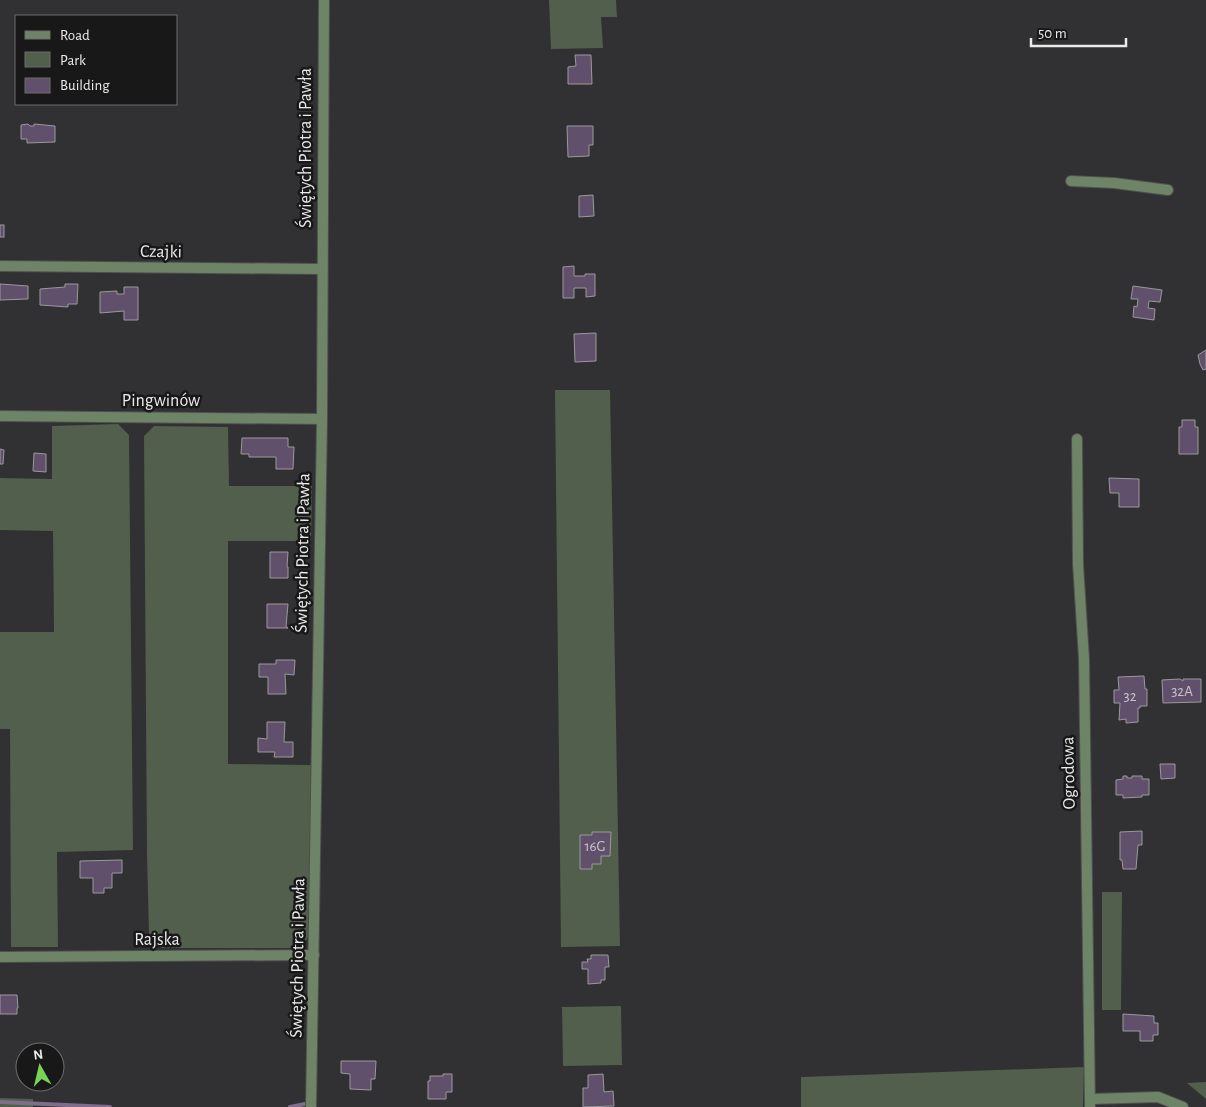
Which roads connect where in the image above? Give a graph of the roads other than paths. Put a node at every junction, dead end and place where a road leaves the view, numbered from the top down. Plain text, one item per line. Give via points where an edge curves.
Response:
1 (324, 0) edge
2 (1071, 181) dead end
3 (1168, 190) dead end
4 (0, 266) edge
5 (322, 269) junction
6 (0, 416) edge
7 (322, 419) junction
8 (1077, 439) dead end
9 (314, 955) junction
10 (0, 957) edge
11 (1090, 1103) edge
12 (311, 1107) edge
13 (1183, 1107) edge

1 - 5 street, Świętych Piotra i Pawła
2 - 3 street via 1114,182
4 - 5 street, Czajki
5 - 7 street, Świętych Piotra i Pawła
6 - 7 street, Pingwinów
7 - 9 street, Świętych Piotra i Pawła
8 - 11 street, Ogrodowa via 1078,564 1084,659
9 - 10 street, Rajska
9 - 12 street, Świętych Piotra i Pawła
11 - 13 street via 1158,1097

